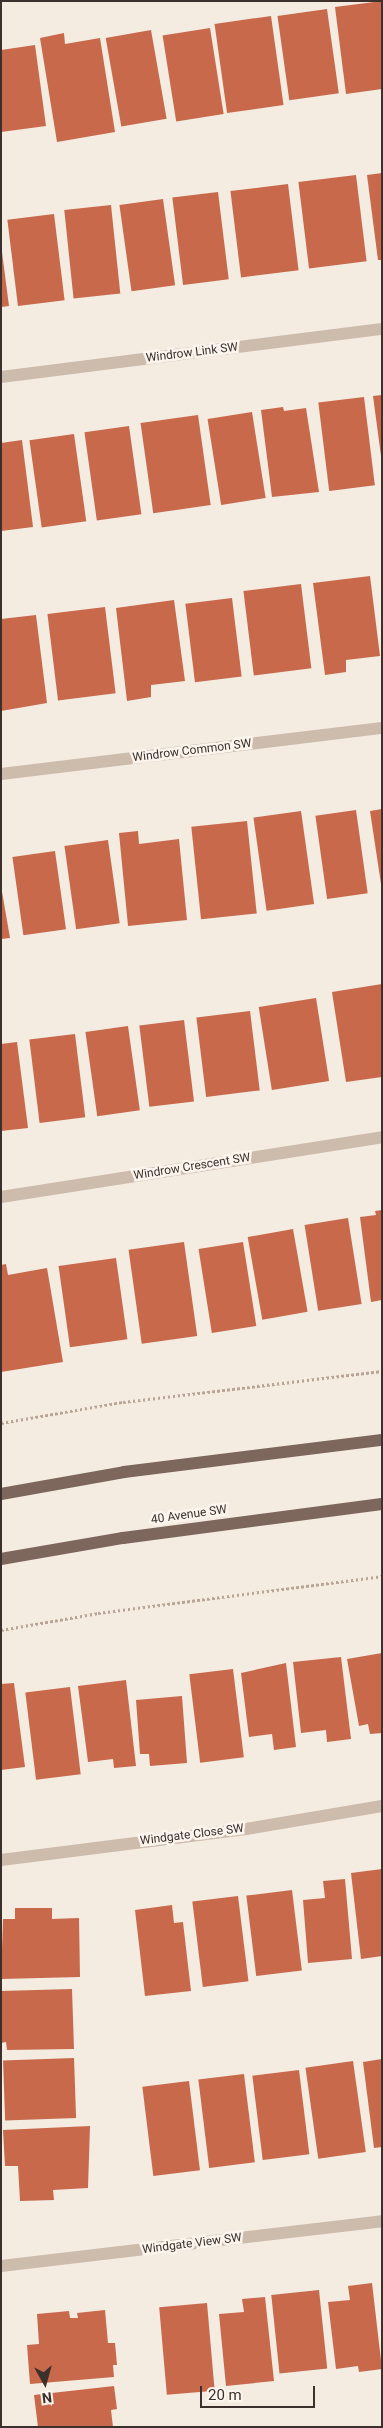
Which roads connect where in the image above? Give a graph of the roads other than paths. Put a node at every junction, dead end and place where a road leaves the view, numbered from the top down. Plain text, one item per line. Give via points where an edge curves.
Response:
1 (382, 329) edge
2 (1, 377) edge
3 (382, 728) edge
4 (1, 774) edge
5 (382, 1137) edge
6 (1, 1197) edge
7 (382, 1440) edge
8 (1, 1494) edge
9 (382, 1504) edge
10 (1, 1559) edge
11 (382, 1806) edge
12 (1, 1860) edge
13 (382, 2221) edge
14 (1, 2266) edge

1 - 2 street, Windrow Link SW
3 - 4 street, Windrow Common SW
5 - 6 street, Windrow Crescent SW
7 - 8 main road via 124,1472
9 - 10 main road, 40 Avenue SW via 123,1538
11 - 12 street, Windgate Close SW via 246,1829
13 - 14 street, Windgate View SW

